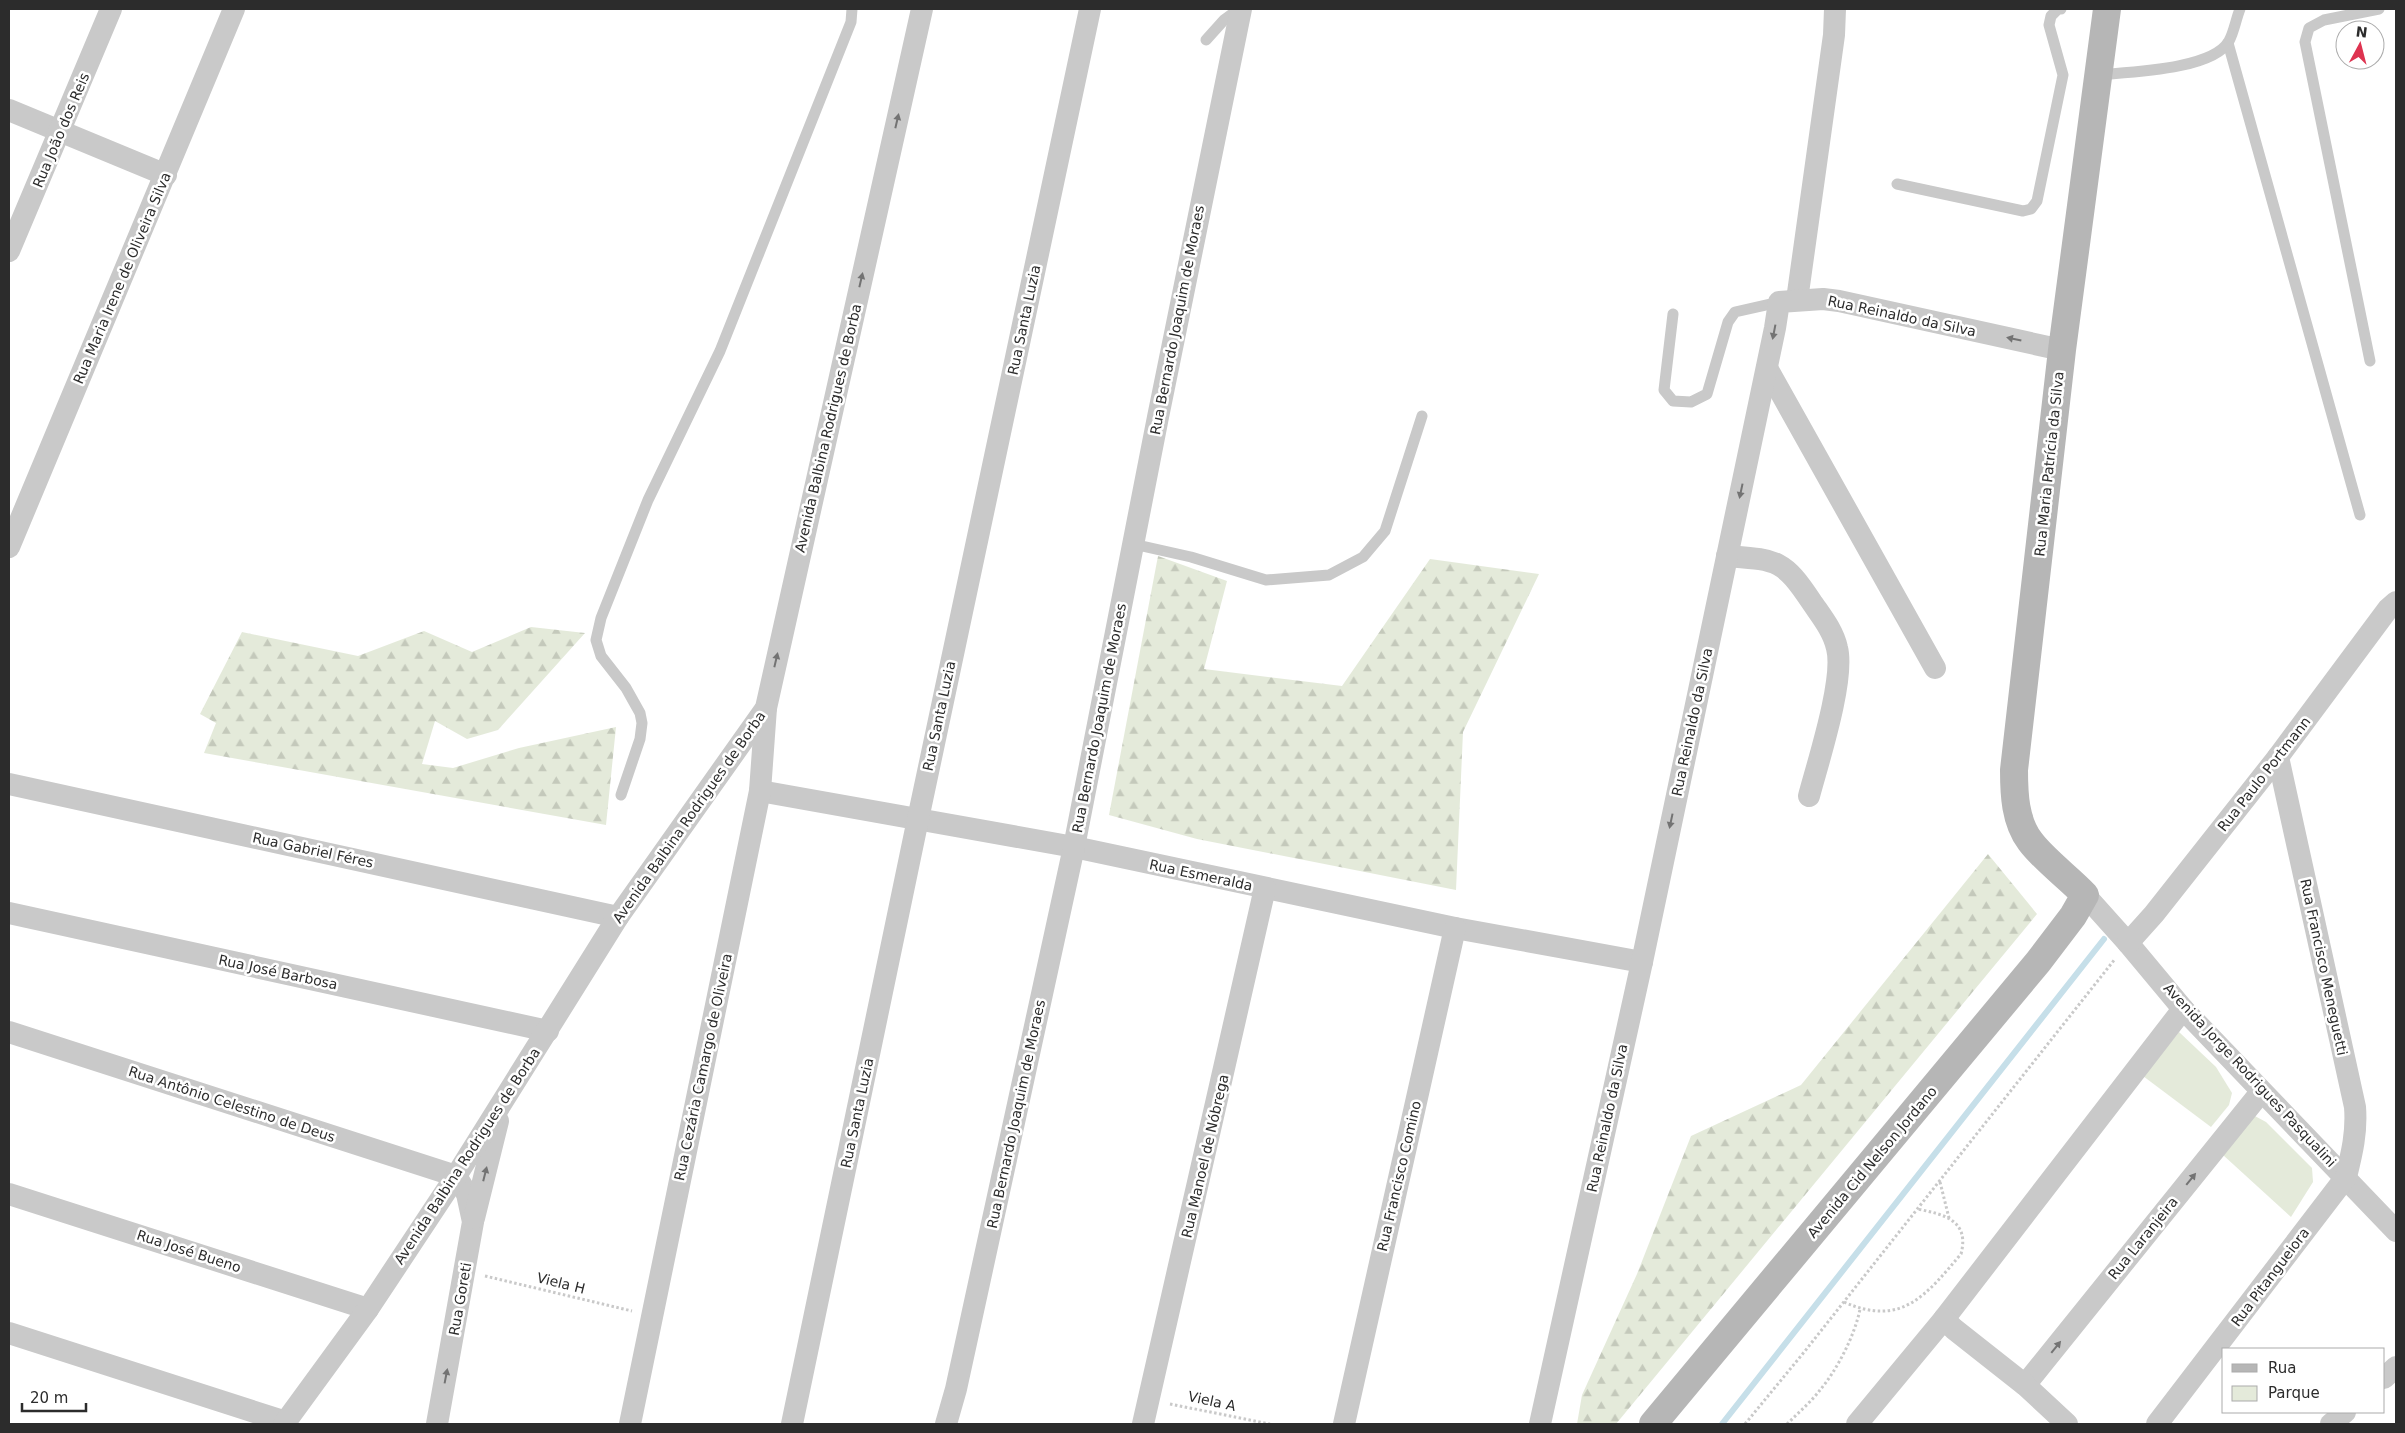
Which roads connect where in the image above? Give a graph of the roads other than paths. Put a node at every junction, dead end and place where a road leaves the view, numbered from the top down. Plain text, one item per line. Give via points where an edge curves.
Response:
1 (112, 9) edge
2 (234, 9) edge
3 (852, 9) edge
4 (922, 9) edge
5 (1090, 9) edge
6 (1240, 9) edge
7 (1835, 9) edge
8 (2061, 9) edge
9 (2107, 9) edge
10 (2240, 9) edge
11 (2379, 9) edge
12 (1206, 40) dead end
13 (2228, 43) junction
14 (2098, 75) junction
15 (9, 110) edge
16 (60, 132) junction
17 (166, 175) junction
18 (1897, 184) dead end
19 (9, 251) edge
20 (1788, 301) junction
21 (1673, 314) dead end
22 (2062, 350) junction
23 (2370, 361) dead end
24 (1767, 368) junction
25 (1422, 416) dead end
26 (2360, 515) dead end
27 (1133, 544) junction
28 (9, 547) edge
29 (1727, 556) junction
30 (2396, 602) edge
31 (1935, 668) dead end
32 (766, 708) junction
33 (2278, 757) junction
34 (9, 784) edge
35 (760, 791) junction
36 (621, 795) dead end
37 (1809, 796) dead end
38 (918, 819) junction
39 (1074, 847) junction
40 (1265, 888) junction
41 (2085, 895) junction
42 (9, 913) edge
43 (618, 917) junction
44 (1455, 928) junction
45 (2128, 943) junction
46 (1642, 962) junction
47 (2183, 1009) junction
48 (548, 1031) junction
49 (9, 1032) edge
50 (2261, 1092) junction
51 (503, 1101) junction
52 (456, 1176) junction
53 (2346, 1177) junction
54 (9, 1194) edge
55 (474, 1222) junction
56 (2396, 1231) edge
57 (368, 1309) junction
58 (1944, 1319) junction
59 (9, 1333) edge
60 (2396, 1367) edge
61 (2385, 1377) edge
62 (2025, 1385) junction
63 (2345, 1413) edge
64 (1868, 1420) edge
65 (285, 1423) edge
66 (437, 1424) edge
67 (630, 1424) edge
68 (792, 1424) edge
69 (946, 1424) edge
70 (1143, 1424) edge
71 (1344, 1424) edge
72 (1540, 1424) edge
73 (1653, 1424) edge
74 (2067, 1424) edge
75 (2157, 1424) edge
76 (2331, 1424) edge

1 - 16 street, Rua João dos Reis
2 - 17 street, Rua Maria Irene de Oliveira Silva
3 - 36 lane via 851,22 720,350 648,500 601,618 596,640 601,656 626,688 642,723 640,739
32 -> 4 street, Avenida Balbina Rodrigues de Borba
5 - 38 street, Rua Santa Luzia
6 - 12 lane via 1224,20
6 - 27 street, Rua Bernardo Joaquim de Moraes
7 - 20 street via 1834,35
8 - 18 lane via 2051,16 2050,25 2063,75 2037,202 2031,209 2023,212
9 - 14 street, Rua Maria Patrícia da Silva
10 - 13 lane
11 - 23 lane via 2324,20 2309,28 2305,42
13 - 14 lane via 2210,56 2176,67
13 - 26 lane
14 - 22 street, Rua Maria Patrícia da Silva
15 - 16 street
16 - 17 street
16 - 19 street, Rua João dos Reis
17 - 28 street, Rua Maria Irene de Oliveira Silva
20 - 21 lane via 1735,312 1728,322 1707,394 1691,402 1673,402 1664,390
22 -> 20 street, Rua Reinaldo da Silva via 1839,300
20 -> 24 street, Rua Reinaldo da Silva
22 - 41 street, Rua Maria Patrícia da Silva via 2014,770 2014,797 2020,824 2030,841
24 -> 29 street, Rua Reinaldo da Silva
24 - 31 street
25 - 27 lane via 1385,532 1363,557 1329,575 1266,580 1191,557
27 - 39 street, Rua Bernardo Joaquim de Moraes
29 - 37 street via 1766,559 1784,567 1829,628 1837,648 1837,680
29 -> 46 street, Rua Reinaldo da Silva
30 - 33 street, Rua Paulo Portmann
32 - 35 street, Rua Cezária Camargo de Oliveira
32 - 43 street, Avenida Balbina Rodrigues de Borba
33 - 45 street, Rua Paulo Portmann
33 - 53 street, Rua Francisco Meneguetti via 2355,1107 2356,1128
34 - 43 street, Rua Gabriel Féres
35 - 38 street, Rua Esmeralda
35 - 67 street, Rua Cezária Camargo de Oliveira
38 - 39 street, Rua Esmeralda
38 - 68 street, Rua Santa Luzia
39 - 40 street, Rua Esmeralda
39 - 69 street, Rua Bernardo Joaquim de Moraes
40 - 44 street, Rua Esmeralda
40 - 70 street, Rua Manoel de Nóbrega
41 - 45 street, Avenida Jorge Rodrigues Pasqualini
41 - 73 street, Avenida Cid Nelson Jordano via 2038,962
42 - 48 street, Rua José Barbosa
43 - 48 street, Avenida Balbina Rodrigues de Borba
44 - 46 street, Rua Esmeralda
44 - 71 street, Rua Francisco Comino
45 - 47 street, Avenida Jorge Rodrigues Pasqualini
46 - 72 street, Rua Reinaldo da Silva
47 - 50 street, Avenida Jorge Rodrigues Pasqualini
47 - 58 street
48 - 51 street, Avenida Balbina Rodrigues de Borba
49 - 52 street, Rua Antônio Celestino de Deus
50 - 53 street, Avenida Jorge Rodrigues Pasqualini
62 -> 50 street, Rua Laranjeira
51 - 52 street, Avenida Balbina Rodrigues de Borba
55 -> 51 street
52 - 55 street, Rua Goreti via 467,1194
52 - 57 street, Avenida Balbina Rodrigues de Borba
53 - 56 street, Avenida Jorge Rodrigues Pasqualini
53 - 75 street, Rua Pitangueiora
54 - 57 street, Rua José Bueno
66 -> 55 street, Rua Goreti
57 - 65 street, Avenida Balbina Rodrigues de Borba
58 - 62 street
58 - 64 street
59 - 65 street
60 - 61 street
62 - 74 street
63 - 76 street

